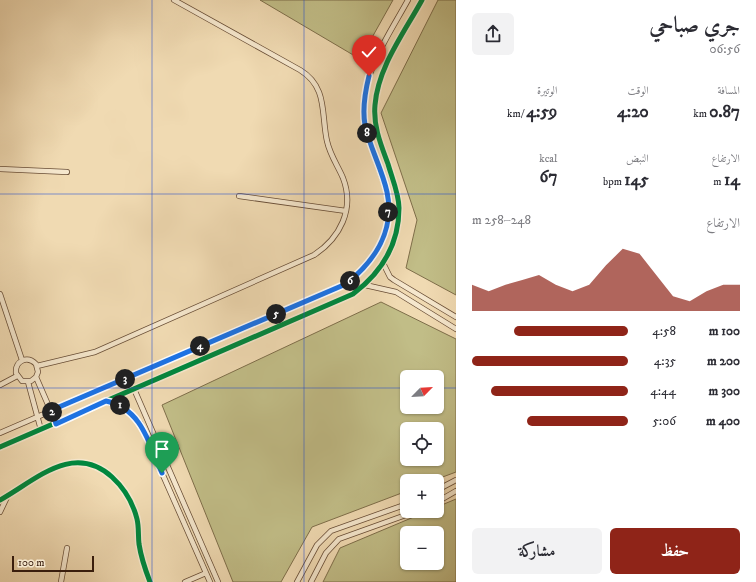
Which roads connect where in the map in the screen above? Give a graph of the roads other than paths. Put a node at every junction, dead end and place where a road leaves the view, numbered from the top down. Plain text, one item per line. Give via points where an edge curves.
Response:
1 (174, 0) edge
2 (408, 0) edge
3 (422, 0) edge
4 (0, 169) edge
5 (67, 172) dead end
6 (239, 196) dead end
7 (346, 211) junction
8 (383, 263) junction
9 (365, 285) junction
10 (0, 294) edge
11 (456, 317) edge
12 (456, 329) edge
13 (22, 360) junction
14 (37, 366) junction
15 (17, 376) junction
16 (36, 377) junction
17 (28, 382) junction
18 (0, 385) edge
19 (134, 389) junction
20 (106, 401) junction
21 (52, 410) junction
22 (38, 416) junction
23 (56, 424) junction
24 (41, 430) junction
25 (0, 433) edge
26 (0, 447) edge
27 (456, 480) edge
28 (444, 486) edge
29 (456, 491) edge
30 (8, 496) junction
31 (444, 498) edge
32 (0, 500) edge
33 (400, 506) edge
34 (0, 512) edge
35 (400, 517) edge
36 (67, 548) dead end
37 (206, 573) junction
38 (61, 582) edge
39 (150, 582) edge
40 (185, 582) edge
41 (209, 582) edge
42 (218, 582) edge
43 (297, 582) edge
44 (311, 582) edge

1 - 7 street via 300,70 315,82 323,99 328,143 345,185
2 - 21 street via 375,62 365,92 365,124 387,191 389,206 387,225 381,242 360,272 346,284
3 - 8 street via 386,66 376,93 378,135 395,186 399,207 396,233
4 - 5 street
6 - 7 street
7 - 14 street via 337,235 314,255 95,352
8 - 9 street
8 - 11 street via 394,280
9 - 12 street via 396,292
9 - 19 street via 354,294
10 - 13 street
13 - 14 street via 32,360
13 - 15 street via 16,367
14 - 16 street
15 - 17 street
15 - 18 street
16 - 17 street
16 - 21 street
17 - 22 street
19 - 20 street
19 - 42 street
20 - 23 street
20 - 37 street via 125,408 140,423
21 - 22 street
21 - 23 street
22 - 24 street
22 - 25 street
23 - 24 street
24 - 26 street
27 - 28 street
29 - 31 street
30 - 32 street
30 - 34 street
30 - 39 street via 57,466 77,463 97,466 123,489 133,508 139,531 141,556
33 - 43 street via 331,530 317,545
35 - 44 street via 339,539 326,553
36 - 38 street
37 - 40 street
37 - 41 street

